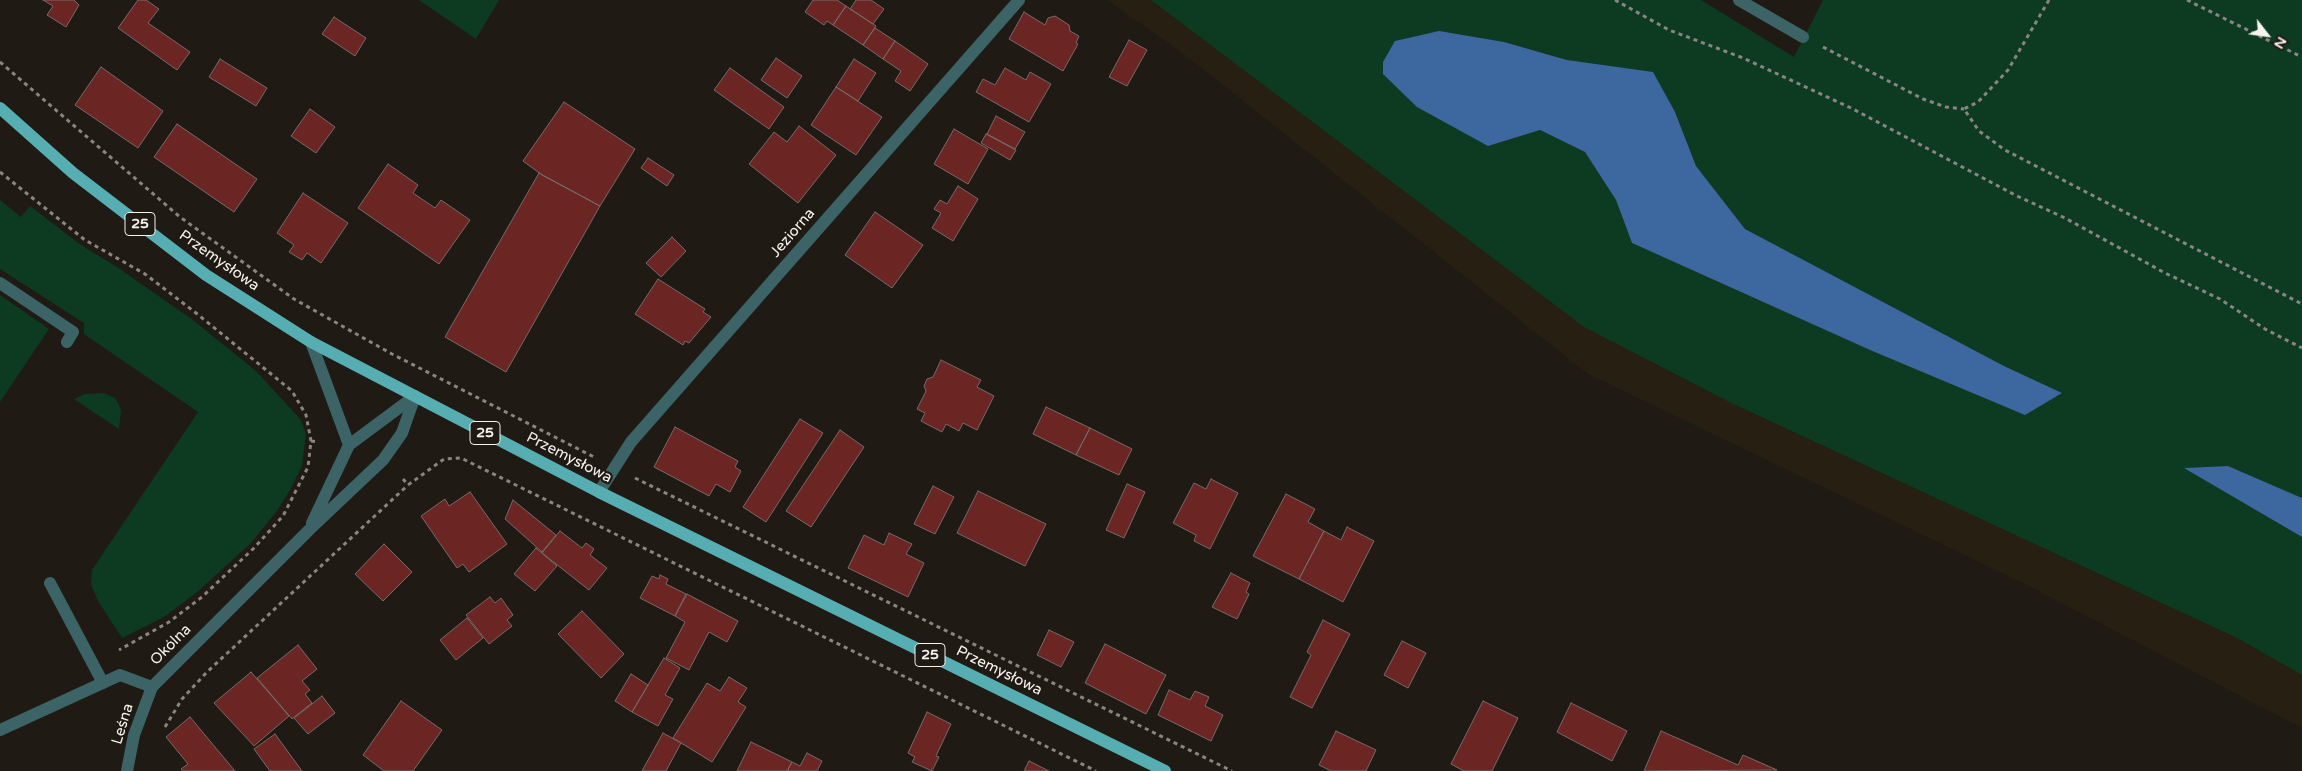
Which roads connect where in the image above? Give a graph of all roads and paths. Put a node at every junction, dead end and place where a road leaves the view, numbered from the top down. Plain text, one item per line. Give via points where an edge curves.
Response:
1 (1019, 0) edge
2 (1615, 0) edge
3 (1739, 0) edge
4 (2049, 0) edge
5 (2187, 0) edge
6 (1803, 37) joint
7 (2302, 57) edge
8 (0, 62) edge
9 (0, 108) edge
10 (1964, 109) junction
11 (0, 172) edge
12 (0, 283) edge
13 (2302, 304) edge
14 (67, 342) dead end
15 (311, 342) junction
16 (2302, 348) edge
17 (415, 396) junction
18 (311, 441) junction
19 (318, 442) dead end
20 (348, 445) junction
21 (613, 467) junction
22 (402, 479) dead end
23 (408, 485) junction
24 (599, 492) junction
25 (309, 530) junction
26 (50, 583) dead end
27 (94, 665) junction
28 (103, 682) junction
29 (152, 687) junction
30 (163, 729) dead end
31 (0, 730) edge
32 (126, 771) edge
33 (1096, 771) edge
34 (1165, 771) edge
35 (1232, 771) edge

1 - 21 street, Jeziorna via 637,435
2 - 16 path via 1669,30 1743,58 1851,108 2220,299 2265,329
3 - 6 street
4 - 10 path via 2008,70 1978,102
5 - 7 path
6 - 10 path via 1923,99
8 - 21 path via 180,217 294,298 392,354
9 - 15 main road, Przemysłowa / 25 via 73,173 206,275
10 - 13 path via 1978,131 2005,150
11 - 18 path via 85,240 145,274 292,391 306,415
12 - 14 street via 73,332
15 - 17 main road, Przemysłowa / 25
15 - 20 street
17 - 20 street, Okólna
17 - 24 main road, Przemysłowa / 25
17 - 25 street, Okólna via 402,433 383,460
18 - 19 path
18 - 27 path via 308,467 284,516 254,548 202,597 169,622
20 - 25 street, Okólna
21 - 24 street, Jeziorna
21 - 35 path
22 - 23 path
23 - 30 path via 207,672 182,699
23 - 33 path via 444,459 461,458
24 - 34 main road, Przemysłowa / 25
25 - 29 street, Okólna
26 - 27 street
27 - 28 street
28 - 29 street, Okólna via 120,675
28 - 31 street, Okólna
29 - 32 street, Leśna via 134,735

